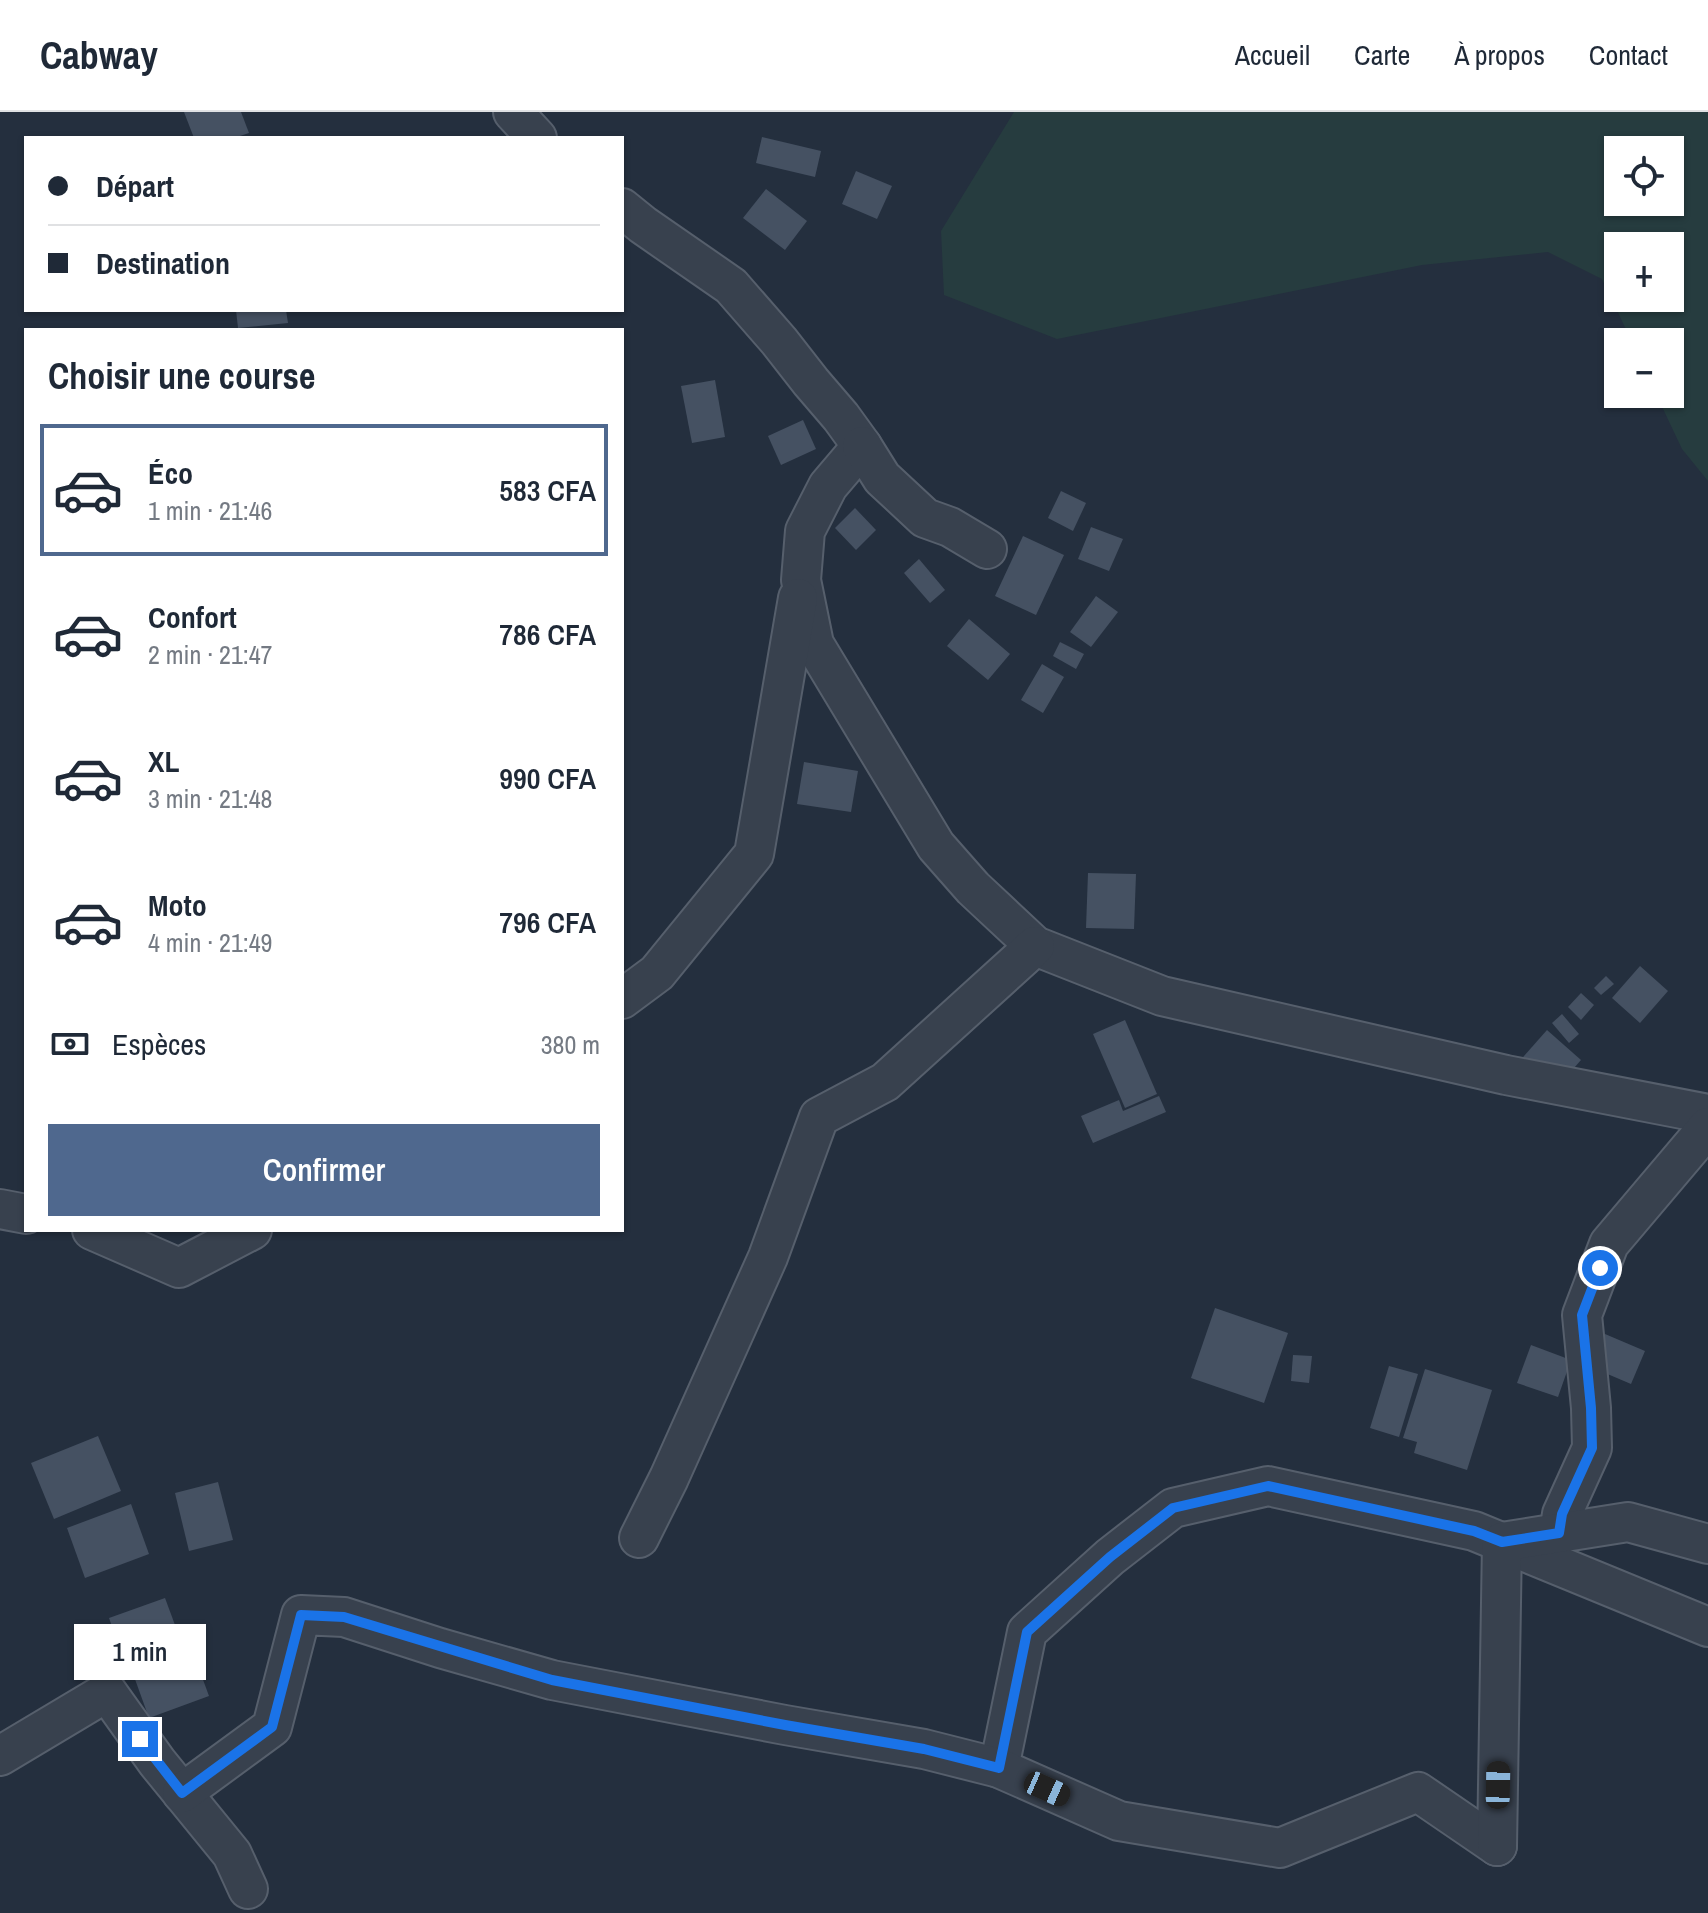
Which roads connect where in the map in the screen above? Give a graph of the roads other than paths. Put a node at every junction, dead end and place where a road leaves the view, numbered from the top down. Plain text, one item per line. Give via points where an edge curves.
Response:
1 (513, 112) edge
2 (534, 136) edge
3 (624, 210) edge
4 (862, 446) junction
5 (987, 549) dead end
6 (801, 580) junction
7 (1035, 946) junction
8 (624, 998) edge
9 (1708, 1114) edge
10 (1708, 1127) edge
11 (0, 1209) edge
12 (24, 1214) edge
13 (97, 1232) edge
14 (248, 1232) edge
15 (1559, 1533) junction
16 (639, 1538) dead end
17 (1502, 1542) junction
18 (1708, 1544) edge
19 (1708, 1627) edge
20 (0, 1756) edge
21 (999, 1768) junction
22 (182, 1793) junction
23 (248, 1889) dead end

1 - 2 street
3 - 4 street via 731,286
4 - 5 street via 882,478 925,518
4 - 6 street via 828,486 805,531
6 - 7 street via 814,644 936,846
6 - 8 street via 754,854 657,973
7 - 9 street via 1162,996 1506,1075
7 - 16 street via 885,1082 819,1117 768,1257
10 - 15 street via 1609,1244 1582,1315 1592,1448 1562,1514
11 - 12 street
13 - 14 street via 179,1268
15 - 17 street
15 - 18 street via 1628,1522
17 - 19 street
17 - 21 street via 1474,1531 1268,1486 1173,1508 1027,1632
17 - 21 street via 1497,1846 1418,1792 1280,1848 1119,1821
20 - 22 street via 107,1692
21 - 22 street via 924,1749 552,1680 344,1617 301,1615 272,1727
22 - 23 street via 232,1854

